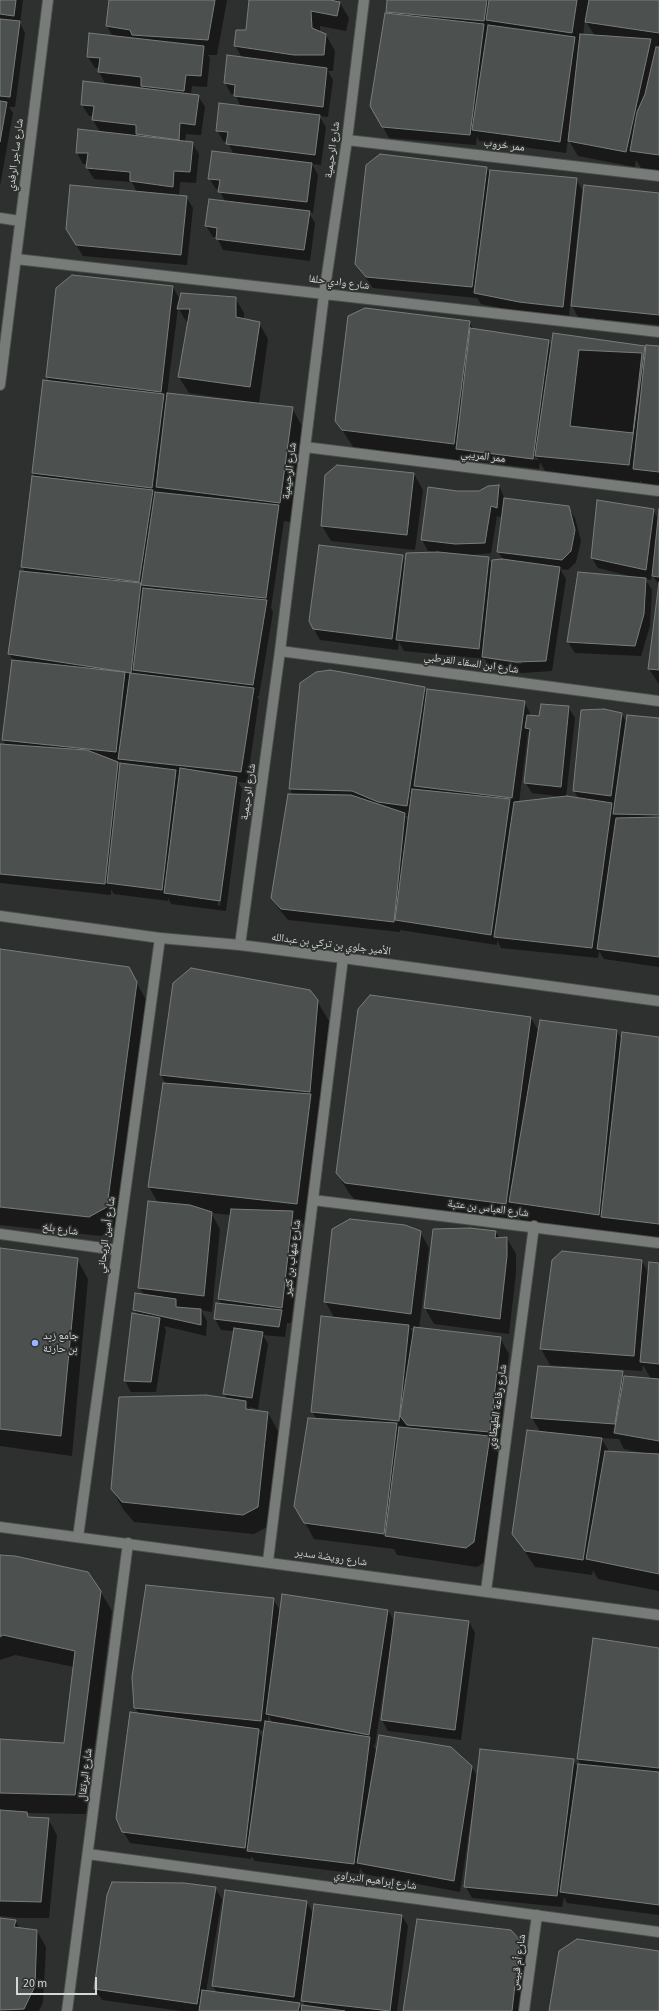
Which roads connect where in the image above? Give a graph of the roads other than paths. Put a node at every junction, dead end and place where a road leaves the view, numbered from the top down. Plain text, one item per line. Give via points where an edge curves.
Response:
1 (48, 0) edge
2 (364, 0) edge
3 (347, 140) junction
4 (659, 176) edge
5 (0, 218) edge
6 (20, 221) junction
7 (16, 259) junction
8 (324, 294) junction
9 (659, 332) edge
10 (0, 385) edge
11 (305, 447) junction
12 (659, 491) edge
13 (280, 651) junction
14 (659, 701) edge
15 (0, 916) edge
16 (160, 938) junction
17 (240, 945) junction
18 (343, 958) junction
19 (659, 1001) edge
20 (313, 1200) junction
21 (534, 1226) junction
22 (0, 1234) edge
23 (659, 1243) edge
24 (117, 1250) junction
25 (0, 1527) edge
26 (78, 1537) junction
27 (128, 1543) junction
28 (268, 1561) junction
29 (486, 1591) junction
30 (659, 1615) edge
31 (88, 1854) junction
32 (537, 1915) junction
33 (659, 1932) edge
34 (67, 2011) edge
35 (524, 2011) edge

1 - 6 street, شارع ساجر الرفدي
2 - 3 street, شارع الرحيمية
3 - 4 street, ممر خروب
3 - 8 street, شارع الرحيمية
5 - 6 street
6 - 7 street, شارع ساجر الرفدي
7 - 8 street, شارع وادي حلفا
7 - 10 street, شارع ساجر الرفدي
8 - 9 street, شارع وادي حلفا
8 - 11 street, شارع الرحيمية
11 - 12 street, ممر المريبي
11 - 13 street, شارع الرحيمية
13 - 14 street, شارع ابن السقاء القرطبي
13 - 17 street, شارع الرحيمية
15 - 16 street, الأمير جلوي بن تركي بن عبدالله
16 - 17 street, الأمير جلوي بن تركي بن عبدالله
16 - 24 street, شارع أمين الريحاني
17 - 18 street, الأمير جلوي بن تركي بن عبدالله
18 - 19 street, الأمير جلوي بن تركي بن عبدالله
18 - 20 street, شارع شهاب بن كثير
20 - 21 street, شارع العباس بن عتبة
20 - 28 street, شارع شهاب بن كثير
21 - 23 street, شارع العباس بن عتبة
21 - 29 street, شارع رفاعة الطهطاوي
22 - 24 street, شارع بلخ
24 - 26 street, شارع أمين الريحاني
25 - 26 street, شارع رويضة سدير
26 - 27 street, شارع رويضة سدير
27 - 28 street, شارع رويضة سدير
27 - 31 street, شارع البرتقال
28 - 29 street, شارع رويضة سدير
29 - 30 street, شارع رويضة سدير
31 - 32 street, شارع إبراهيم النبراوي
31 - 34 street, شارع البرتقال
32 - 33 street, شارع إبراهيم النبراوي
32 - 35 street, شارع أم قبيس

